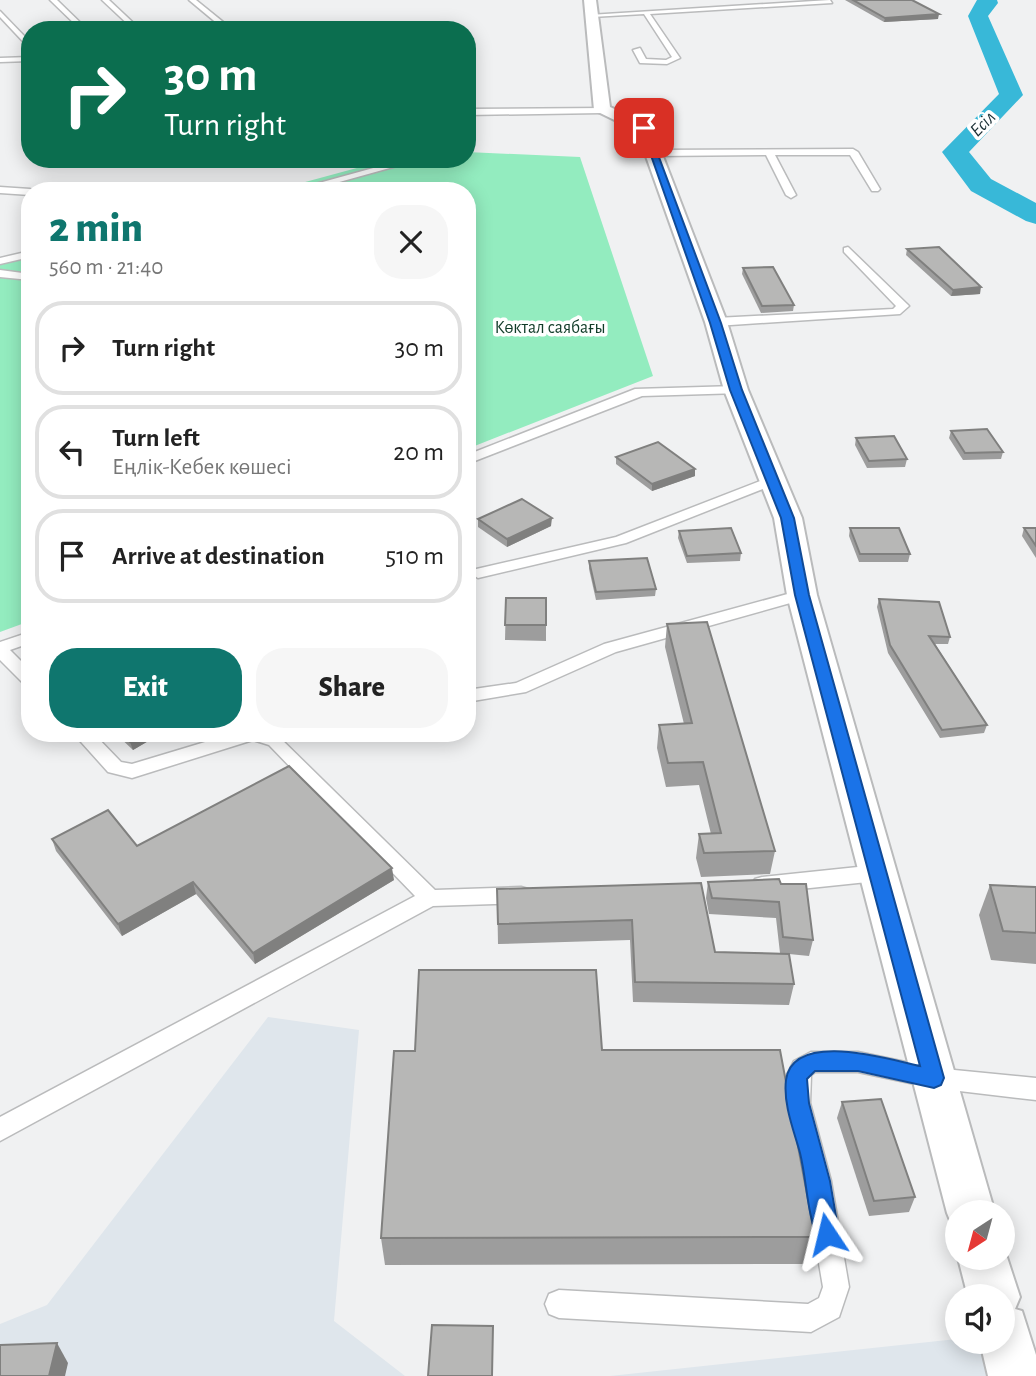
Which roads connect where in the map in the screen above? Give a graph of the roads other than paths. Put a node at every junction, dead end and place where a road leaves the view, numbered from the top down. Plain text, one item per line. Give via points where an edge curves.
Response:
1 (53, 0) edge
2 (105, 0) edge
3 (192, 0) edge
4 (830, 2) dead end
5 (591, 8) edge
6 (0, 13) edge
7 (647, 13) junction
8 (75, 21) edge
9 (128, 21) edge
10 (219, 21) edge
11 (21, 37) edge
12 (637, 50) dead end
13 (0, 60) edge
14 (11, 60) junction
15 (21, 60) edge
16 (0, 72) edge
17 (603, 110) junction
18 (476, 112) edge
19 (655, 153) junction
20 (769, 153) junction
21 (383, 168) edge
22 (330, 182) edge
23 (875, 189) dead end
24 (0, 190) edge
25 (21, 191) edge
26 (790, 194) dead end
27 (848, 250) dead end
28 (21, 256) edge
29 (0, 261) edge
30 (0, 273) edge
31 (21, 277) edge
32 (716, 323) junction
33 (736, 390) junction
34 (476, 456) edge
35 (773, 480) junction
36 (478, 573) dead end
37 (802, 595) junction
38 (21, 641) edge
39 (0, 649) edge
40 (21, 671) edge
41 (476, 695) edge
42 (91, 742) edge
43 (227, 742) edge
44 (276, 742) edge
45 (877, 873) junction
46 (746, 886) edge
47 (540, 894) edge
48 (430, 898) junction
49 (934, 1078) junction
50 (1036, 1089) edge
51 (0, 1130) edge
52 (967, 1200) edge
53 (559, 1304) dead end
54 (1009, 1354) edge
55 (1015, 1376) edge

1 - 8 lane
2 - 9 lane
3 - 10 lane
4 - 7 lane
5 - 7 lane
5 - 17 street
6 - 11 lane
7 - 12 lane via 676,58 643,61
13 - 14 lane
14 - 15 lane
14 - 16 lane
17 - 18 lane
17 - 19 street via 644,128
19 - 20 lane
19 - 32 street
20 - 23 lane via 853,152
20 - 26 lane
21 - 22 lane
24 - 25 lane
27 - 32 lane via 903,306 897,312
28 - 29 lane
30 - 31 lane
32 - 33 street
33 - 34 lane via 640,392
33 - 35 street
35 - 36 lane via 621,540
35 - 37 street via 788,518
37 - 41 lane via 610,649 520,688
37 - 45 street
38 - 39 lane
39 - 40 lane
42 - 43 lane via 115,767 132,771
44 - 48 lane
45 - 46 lane
45 - 49 street
47 - 48 lane
48 - 51 lane
49 - 50 lane
49 - 52 street
49 - 53 lane via 858,1062 811,1062 802,1068 797,1079 798,1103 818,1181 836,1287 829,1307 811,1318
54 - 55 street

